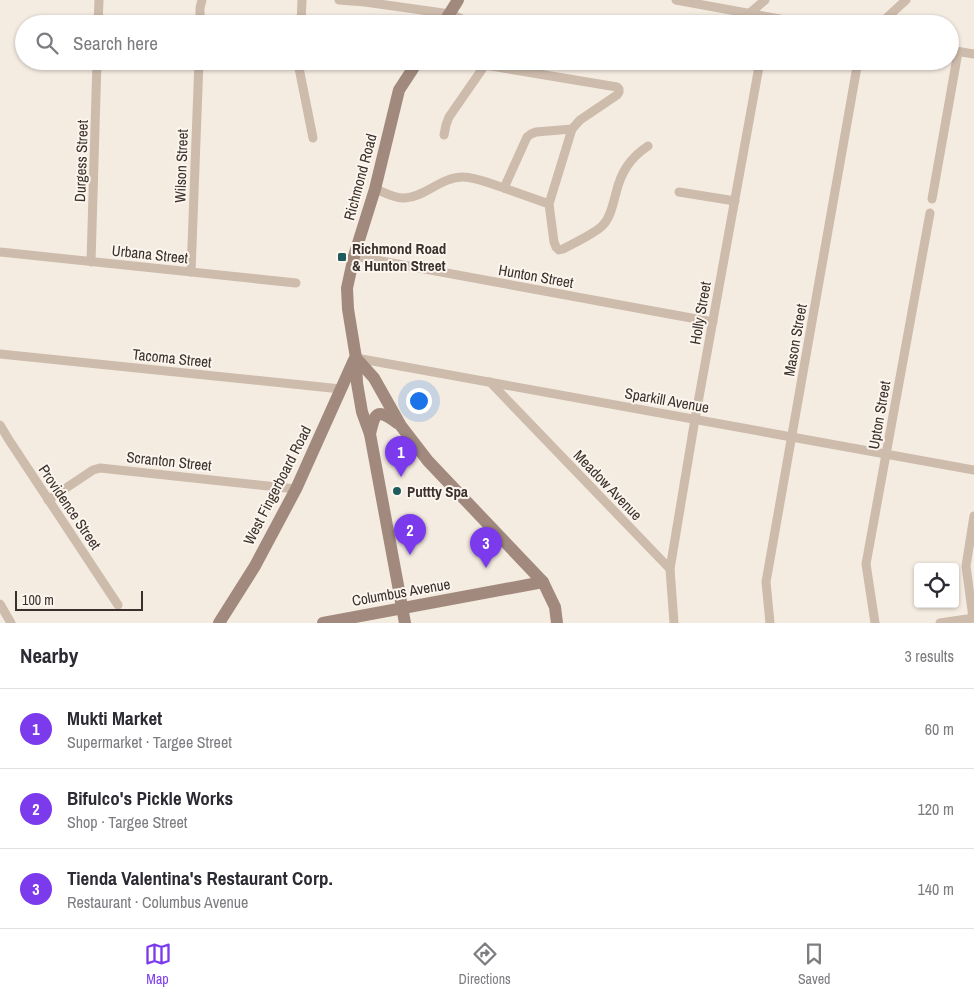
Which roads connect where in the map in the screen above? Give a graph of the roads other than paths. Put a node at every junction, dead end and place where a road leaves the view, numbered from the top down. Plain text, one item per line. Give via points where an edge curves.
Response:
1 (99, 0) edge
2 (202, 0) edge
3 (302, 0) edge
4 (339, 0) edge
5 (458, 0) edge
6 (676, 0) edge
7 (765, 0) edge
8 (906, 0) edge
9 (365, 1) edge
10 (750, 14) junction
11 (98, 15) edge
12 (200, 15) edge
13 (301, 15) edge
14 (429, 15) edge
15 (449, 15) edge
16 (753, 15) edge
17 (890, 15) edge
18 (959, 52) edge
19 (974, 54) edge
20 (97, 70) edge
21 (198, 70) edge
22 (299, 70) edge
23 (412, 70) edge
24 (479, 70) edge
25 (524, 70) edge
26 (758, 70) edge
27 (856, 70) edge
28 (951, 70) edge
29 (572, 129) junction
30 (444, 135) dead end
31 (313, 138) dead end
32 (648, 146) dead end
33 (504, 188) junction
34 (375, 189) junction
35 (679, 192) dead end
36 (932, 199) dead end
37 (735, 201) junction
38 (549, 204) junction
39 (930, 213) dead end
40 (0, 252) edge
41 (354, 256) junction
42 (91, 262) junction
43 (191, 272) junction
44 (296, 283) dead end
45 (712, 322) junction
46 (0, 354) edge
47 (356, 358) junction
48 (490, 382) junction
49 (341, 389) junction
50 (695, 419) junction
51 (0, 425) edge
52 (401, 426) junction
53 (370, 434) junction
54 (792, 436) junction
55 (886, 454) junction
56 (974, 470) edge
57 (296, 489) junction
58 (48, 500) junction
59 (974, 516) edge
60 (670, 570) junction
61 (543, 582) junction
62 (0, 604) edge
63 (118, 605) dead end
64 (402, 609) junction
65 (973, 618) edge
66 (11, 623) edge
67 (219, 623) edge
68 (323, 623) edge
69 (405, 623) edge
70 (557, 623) edge
71 (674, 623) edge
72 (770, 623) edge
73 (875, 623) edge
74 (940, 623) edge

1 - 11 street
2 - 12 street
3 - 13 street
4 - 9 street
5 - 15 main road
6 - 10 street
7 - 10 street
8 - 17 street
9 - 14 street
10 - 16 street
18 - 19 street
20 - 42 street, Durgess Street
21 - 43 street, Wilson Street
22 - 31 street
23 - 34 main road, Richmond Road via 399,90
24 - 30 street via 449,117
25 - 29 street via 619,89 617,95
26 - 37 street, Holly Street
27 - 54 street, Mason Street
28 - 36 street
29 - 33 street via 536,132 527,137
29 - 38 street
32 - 38 street via 633,157 623,174 604,224 563,249 559,250 554,242
33 - 34 street via 464,177 406,198
33 - 38 street
34 - 41 main road, Richmond Road
35 - 37 street
37 - 45 street, Holly Street
39 - 55 street, Upton Street
40 - 42 street, Urbana Street
41 - 45 street, Hunton Street
41 - 47 main road, Richmond Road via 347,288
42 - 43 street, Urbana Street
43 - 44 street, Urbana Street
45 - 50 street, Holly Street
46 - 49 street, Tacoma Street
47 - 48 street, Sparkill Avenue
47 - 49 main road, West Fingerboard Road
47 - 52 main road via 374,378
47 - 53 main road, Richmond Road via 356,381
48 - 50 street, Sparkill Avenue
48 - 60 street, Meadow Avenue
49 - 57 main road, West Fingerboard Road
50 - 54 street, Sparkill Avenue
50 - 60 street, Holly Street
51 - 58 street, Providence Street
52 - 53 main road via 380,414 373,421
52 - 61 main road via 428,461
53 - 64 main road, Richmond Road
54 - 55 street, Sparkill Avenue
54 - 72 street, Mason Street via 766,582
55 - 56 street, Sparkill Avenue
55 - 73 street, Upton Street via 866,564
57 - 58 street, Scranton Street via 100,468
57 - 67 main road, West Fingerboard Road via 255,566
58 - 63 street, Providence Street
59 - 65 street via 966,566
60 - 71 street
61 - 64 main road, Columbus Avenue
61 - 70 main road
62 - 66 street
64 - 68 main road, Columbus Avenue
64 - 69 main road, Richmond Road
65 - 74 street

